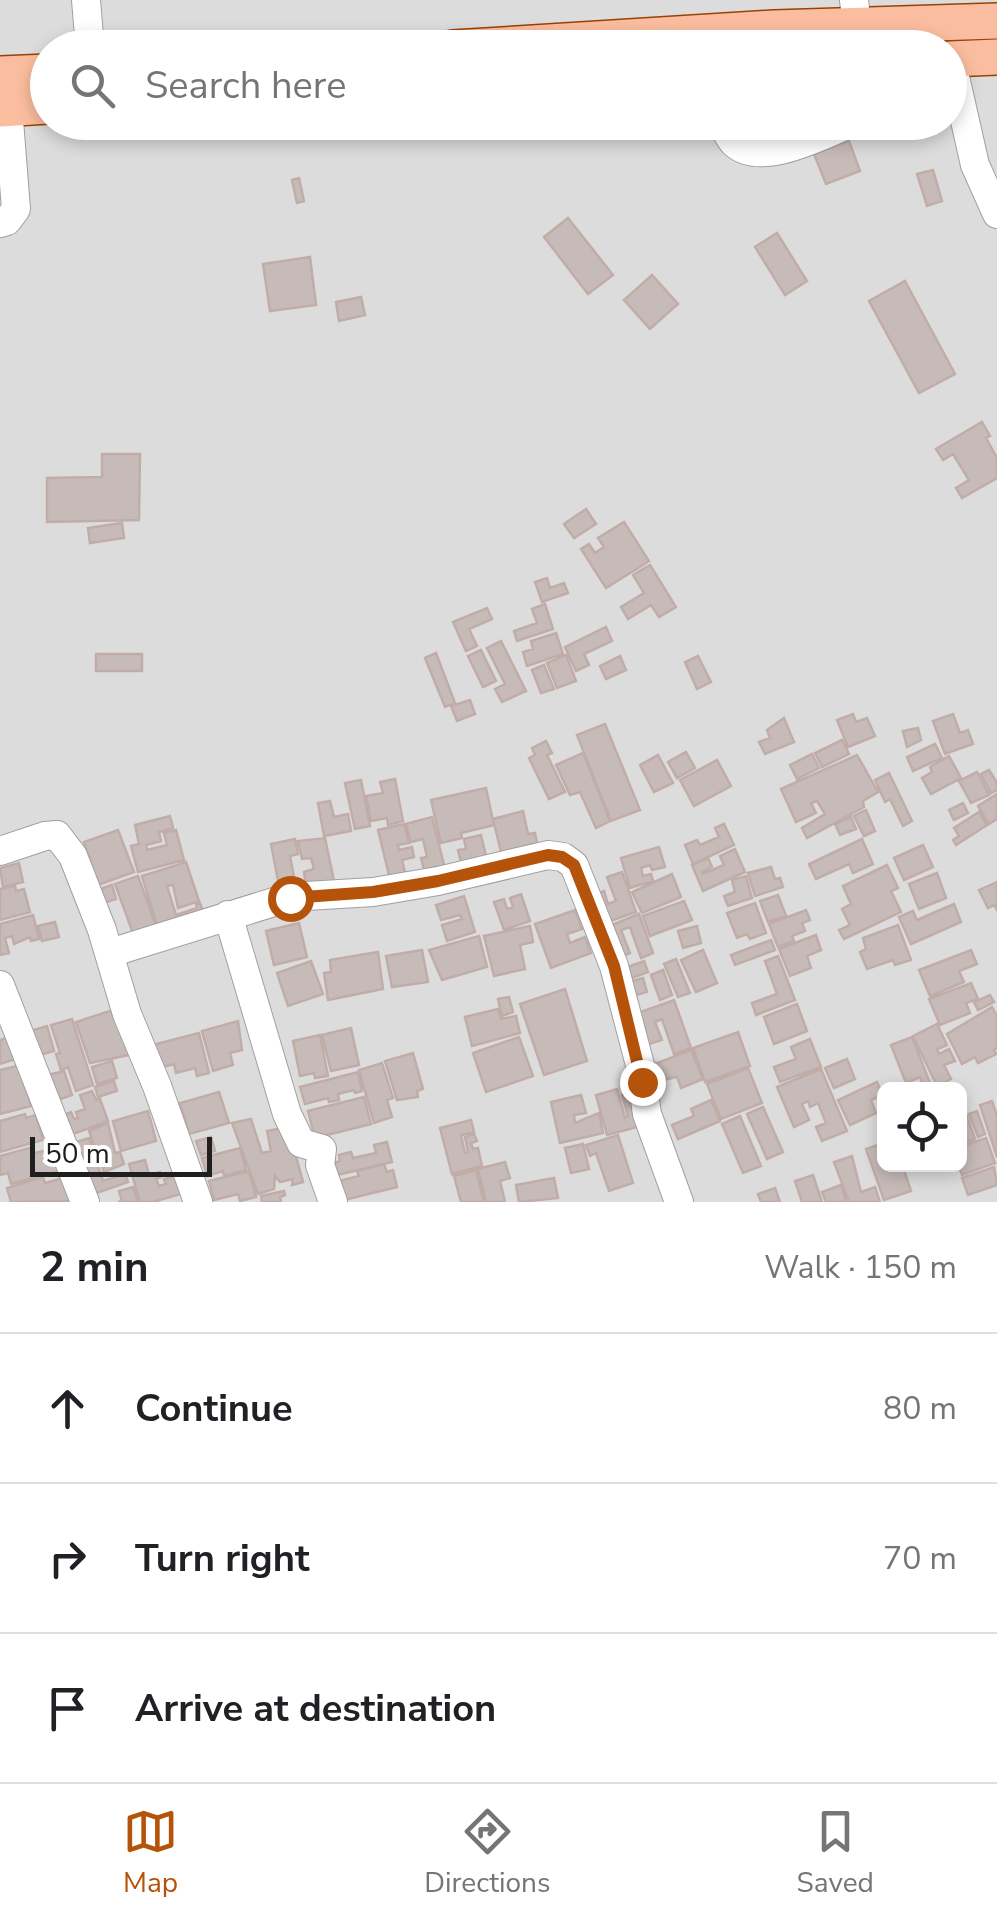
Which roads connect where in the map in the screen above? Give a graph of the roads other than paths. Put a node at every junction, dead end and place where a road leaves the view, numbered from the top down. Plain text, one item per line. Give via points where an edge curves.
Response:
1 (86, 0) edge
2 (855, 13) edge
3 (997, 21) edge
4 (88, 30) edge
5 (660, 30) edge
6 (997, 57) edge
7 (967, 58) edge
8 (30, 82) edge
9 (3, 97) edge
10 (30, 102) edge
11 (967, 131) edge
12 (731, 140) edge
13 (806, 140) edge
14 (997, 214) edge
15 (0, 223) edge
16 (0, 851) edge
17 (228, 914) junction
18 (110, 953) junction
19 (0, 984) edge
20 (85, 1202) edge
21 (198, 1202) edge
22 (333, 1202) edge
23 (679, 1202) edge

1 - 4 street
2 - 3 main road
2 - 5 main road
6 - 7 main road
8 - 9 main road
9 - 10 main road
9 - 15 street via 16,209
11 - 14 street
12 - 13 street via 768,154
16 - 18 street via 44,836 64,841
17 - 18 street
17 - 22 street via 287,1114 301,1144 322,1150 320,1165
17 - 23 street via 290,898 373,892 562,857 574,865 614,966 647,1114
18 - 21 street
19 - 20 street

